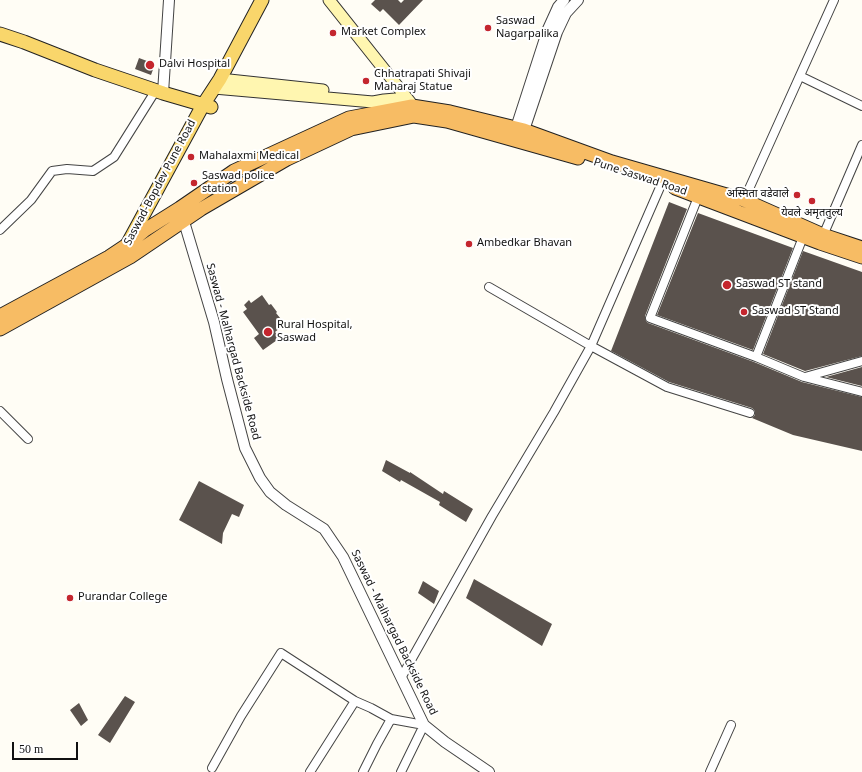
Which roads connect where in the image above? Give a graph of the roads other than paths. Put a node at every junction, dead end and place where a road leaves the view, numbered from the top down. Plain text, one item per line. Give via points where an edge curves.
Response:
1 (169, 0) edge
2 (262, 0) edge
3 (270, 0) edge
4 (329, 0) edge
5 (564, 0) edge
6 (578, 0) edge
7 (834, 0) edge
8 (561, 13) junction
9 (0, 34) edge
10 (800, 76) junction
11 (222, 84) junction
12 (160, 91) junction
13 (207, 106) junction
14 (411, 106) junction
15 (862, 106) edge
16 (518, 135) junction
17 (862, 145) edge
18 (662, 181) junction
19 (698, 197) junction
20 (744, 200) junction
21 (180, 208) junction
22 (184, 221) junction
23 (0, 230) edge
24 (145, 230) junction
25 (803, 237) junction
26 (822, 239) junction
27 (862, 248) edge
28 (125, 255) junction
29 (862, 257) edge
30 (490, 287) dead end
31 (0, 316) edge
32 (0, 329) edge
33 (591, 346) junction
34 (756, 357) junction
35 (862, 360) edge
36 (804, 377) junction
37 (862, 392) edge
38 (0, 411) edge
39 (750, 413) dead end
40 (28, 439) dead end
41 (401, 678) junction
42 (355, 701) junction
43 (391, 719) junction
44 (424, 725) junction
45 (731, 725) dead end
46 (212, 768) dead end
47 (310, 772) edge
48 (363, 772) edge
49 (401, 772) edge
50 (489, 772) edge
51 (710, 772) edge

1 - 12 street
2 - 11 main road
3 - 11 main road
4 - 14 main road
5 - 8 street
6 - 8 street
7 - 10 street
8 - 16 street via 548,29
9 - 12 main road via 95,70
10 - 15 street
10 - 20 street
11 - 13 main road
11 - 14 main road via 345,96 373,102 384,100
12 - 13 main road
12 - 23 street via 114,157 93,171 52,171 31,200
13 - 24 main road, Saswad-Bopdev Pune Road
13 - 28 main road, Saswad-Bopdev Pune Road
14 - 16 highway via 447,121
14 - 21 highway via 349,118 234,171
14 - 22 highway via 351,129 287,159
16 - 18 highway via 612,162
17 - 26 street
18 - 19 highway, Pune Saswad Road
18 - 20 highway
18 - 33 street
19 - 25 highway, Pune Saswad Road
19 - 34 street via 650,318
20 - 26 highway
21 - 22 street, Saswad - Malhargad Backside Road
21 - 24 highway
22 - 28 highway
22 - 41 street, Saswad - Malhargad Backside Road via 214,322 245,448 270,492 324,529 343,557
24 - 28 highway
25 - 26 highway, Pune Saswad Road
25 - 34 street
26 - 27 highway, Pune Saswad Road
26 - 29 highway, Pune Saswad Road
28 - 31 highway via 109,257
28 - 32 highway
30 - 33 street
33 - 39 street via 667,387
33 - 41 street
34 - 36 street
35 - 36 street
36 - 37 street
38 - 40 street
41 - 44 street, Saswad - Malhargad Backside Road
42 - 43 street
42 - 46 street via 281,653
42 - 47 street
43 - 44 street
43 - 48 street
44 - 49 street
44 - 50 street, Saswad - Malhargad Backside Road
45 - 51 street

